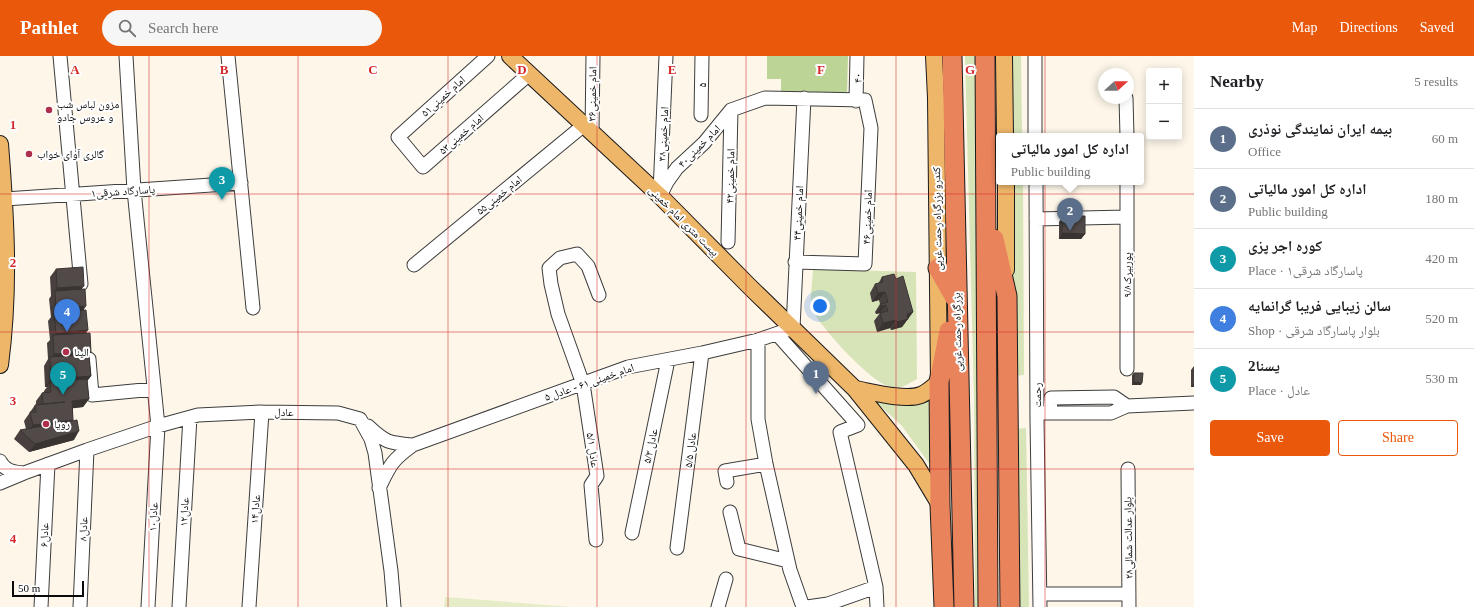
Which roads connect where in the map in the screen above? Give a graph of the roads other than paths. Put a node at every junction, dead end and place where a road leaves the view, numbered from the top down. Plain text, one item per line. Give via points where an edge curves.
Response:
1 (60, 56) edge
2 (126, 56) edge
3 (228, 56) edge
4 (488, 56) edge
5 (510, 56) edge
6 (593, 56) edge
7 (666, 56) edge
8 (702, 56) edge
9 (857, 56) edge
10 (934, 56) edge
11 (952, 56) edge
12 (985, 56) edge
13 (1004, 56) edge
14 (1035, 56) edge
15 (529, 74) junction
16 (804, 98) junction
17 (861, 100) junction
18 (1126, 104) edge
19 (731, 110) junction
20 (701, 114) dead end
21 (588, 129) junction
22 (1005, 133) edge
23 (1036, 133) edge
24 (1126, 133) edge
25 (398, 137) joint
26 (0, 144) edge
27 (241, 184) junction
28 (1006, 185) edge
29 (1036, 185) edge
30 (1127, 185) edge
31 (134, 190) junction
32 (73, 194) junction
33 (660, 196) junction
34 (5, 199) junction
35 (986, 206) junction
36 (1127, 217) junction
37 (1036, 219) junction
38 (728, 242) dead end
39 (796, 262) junction
40 (414, 265) dead end
41 (938, 268) junction
42 (82, 294) edge
43 (599, 295) dead end
44 (1007, 296) junction
45 (956, 299) junction
46 (253, 308) dead end
47 (793, 328) junction
48 (777, 334) junction
49 (758, 340) junction
50 (88, 348) edge
51 (702, 353) junction
52 (668, 360) junction
53 (0, 365) edge
54 (1127, 369) dead end
55 (939, 382) junction
56 (583, 384) junction
57 (154, 389) junction
58 (855, 389) junction
59 (1194, 403) edge
60 (262, 412) junction
61 (1044, 413) junction
62 (190, 417) junction
63 (360, 419) junction
64 (158, 426) junction
65 (413, 445) junction
66 (87, 450) junction
67 (0, 461) edge
68 (48, 464) junction
69 (766, 464) junction
70 (1128, 469) dead end
71 (24, 473) junction
72 (727, 482) dead end
73 (0, 483) edge
74 (379, 488) junction
75 (940, 505) junction
76 (730, 512) dead end
77 (632, 533) dead end
78 (596, 540) dead end
79 (677, 548) dead end
80 (788, 561) junction
81 (726, 579) dead end
82 (876, 587) junction
83 (1040, 600) edge
84 (1129, 601) edge
85 (828, 606) edge
86 (41, 607) edge
87 (80, 607) edge
88 (148, 607) edge
89 (179, 607) edge
90 (249, 607) edge
91 (394, 607) edge
92 (718, 607) edge
93 (803, 607) edge
94 (807, 607) edge
95 (877, 607) edge
96 (944, 607) edge
97 (964, 607) edge
98 (988, 607) edge
99 (1010, 607) edge

1 - 32 street
2 - 31 street, عادل۱۰
3 - 27 street
4 - 25 street, امام خمینی۵۱
5 - 15 main road, بیست متری امام خمینی
6 - 21 street, امام خمینی۳۶
7 - 33 street, امام خمینی۳۸
8 - 20 street, ۵
9 - 17 street, ۴۰
10 - 41 main road, کندرو بزرگراه رحمت غربی
11 - 45 highway, بزرگراه رحمت غربی
12 - 35 highway
13 - 22 main road
14 - 23 street
15 - 21 main road, بیست متری امام خمینی
15 - 25 street, امام خمینی۵۳ via 423,167
16 - 17 street
16 - 19 street via 765,98
16 - 39 street, ۴۴امام خمینی
17 - 39 street, امام خمینی۴۶ via 871,128 865,264
18 - 24 street
19 - 33 street, امام خمینی۴۰ via 704,144 677,168
19 - 38 street, امام خمینی۴۲
21 - 33 main road, بیست متری امام خمینی
21 - 40 street, امام خمینی۵۵
26 - 34 main road
27 - 31 street, پاسارگاد شرقی۱
27 - 46 street
28 - 44 main road
29 - 37 street, رحمت
30 - 36 street, پوربیرک۹/۸
31 - 32 street, پاسارگاد شرقی۱
31 - 57 street, عادل۱۰
32 - 34 street, پاسارگاد شرقی۱
32 - 42 street
33 - 47 main road, بیست متری امام خمینی
34 - 53 main road via 7,286
35 - 44 highway
35 - 98 highway
36 - 37 street
36 - 54 street, پوربیرک۹/۸
37 - 61 street, رحمت
39 - 47 street, ۴۴امام خمینی
41 - 45 highway
41 - 55 main road, کندرو بزرگراه رحمت غربی
43 - 56 street, عادل ۵/۱ via 588,266 577,254 560,258 549,268 558,314
44 - 99 highway
45 - 55 highway
45 - 97 highway, بزرگراه رحمت غربی
47 - 48 street, امام خمینی ۶۱ - عادل ۵
47 - 58 main road, بیست متری امام خمینی
48 - 49 street, امام خمینی ۶۱ - عادل ۵
48 - 82 street via 858,425 840,432
49 - 51 street, امام خمینی ۶۱ - عادل ۵
49 - 69 street via 758,419
50 - 57 street via 92,395
51 - 52 street, امام خمینی ۶۱ - عادل ۵
51 - 79 street, عادل ۵/۵
52 - 56 street, امام خمینی ۶۱ - عادل ۵ via 628,367
52 - 77 street, عادل ۵/۳
55 - 58 main road via 920,396 890,395
55 - 75 highway
56 - 65 street, امام خمینی ۶۱ - عادل ۵
56 - 78 street, عادل ۵/۱ via 597,476 591,485
57 - 64 street, عادل۱۰
58 - 75 main road, بیست متری امام خمینی via 916,465
59 - 61 street via 1128,406 1111,413
60 - 62 street, عادل
60 - 63 street, عادل via 338,413
60 - 90 street, عادل۱۴
61 - 83 street, رحمت
62 - 64 street, عادل
62 - 89 street, عادل۱۲
63 - 65 street, امام خمینی ۶۱ - عادل ۵ via 380,437 393,444
63 - 74 street via 371,439
64 - 66 street, عادل
64 - 88 street, عادل۱۰
65 - 74 street, امام خمینی ۶۱ - عادل ۵ via 396,458
66 - 68 street, عادل
66 - 87 street, ۸عادل
67 - 71 street via 12,472
68 - 71 street, عادل
68 - 86 street, عادل۶
69 - 72 street via 726,471
69 - 80 street
70 - 84 street, بلوار عدالت شمالی۲۸
71 - 73 street, عادل
74 - 91 street
75 - 96 highway
76 - 80 street via 739,549
80 - 93 street
81 - 92 street
82 - 85 street
82 - 95 street
83 - 84 street
85 - 94 street

